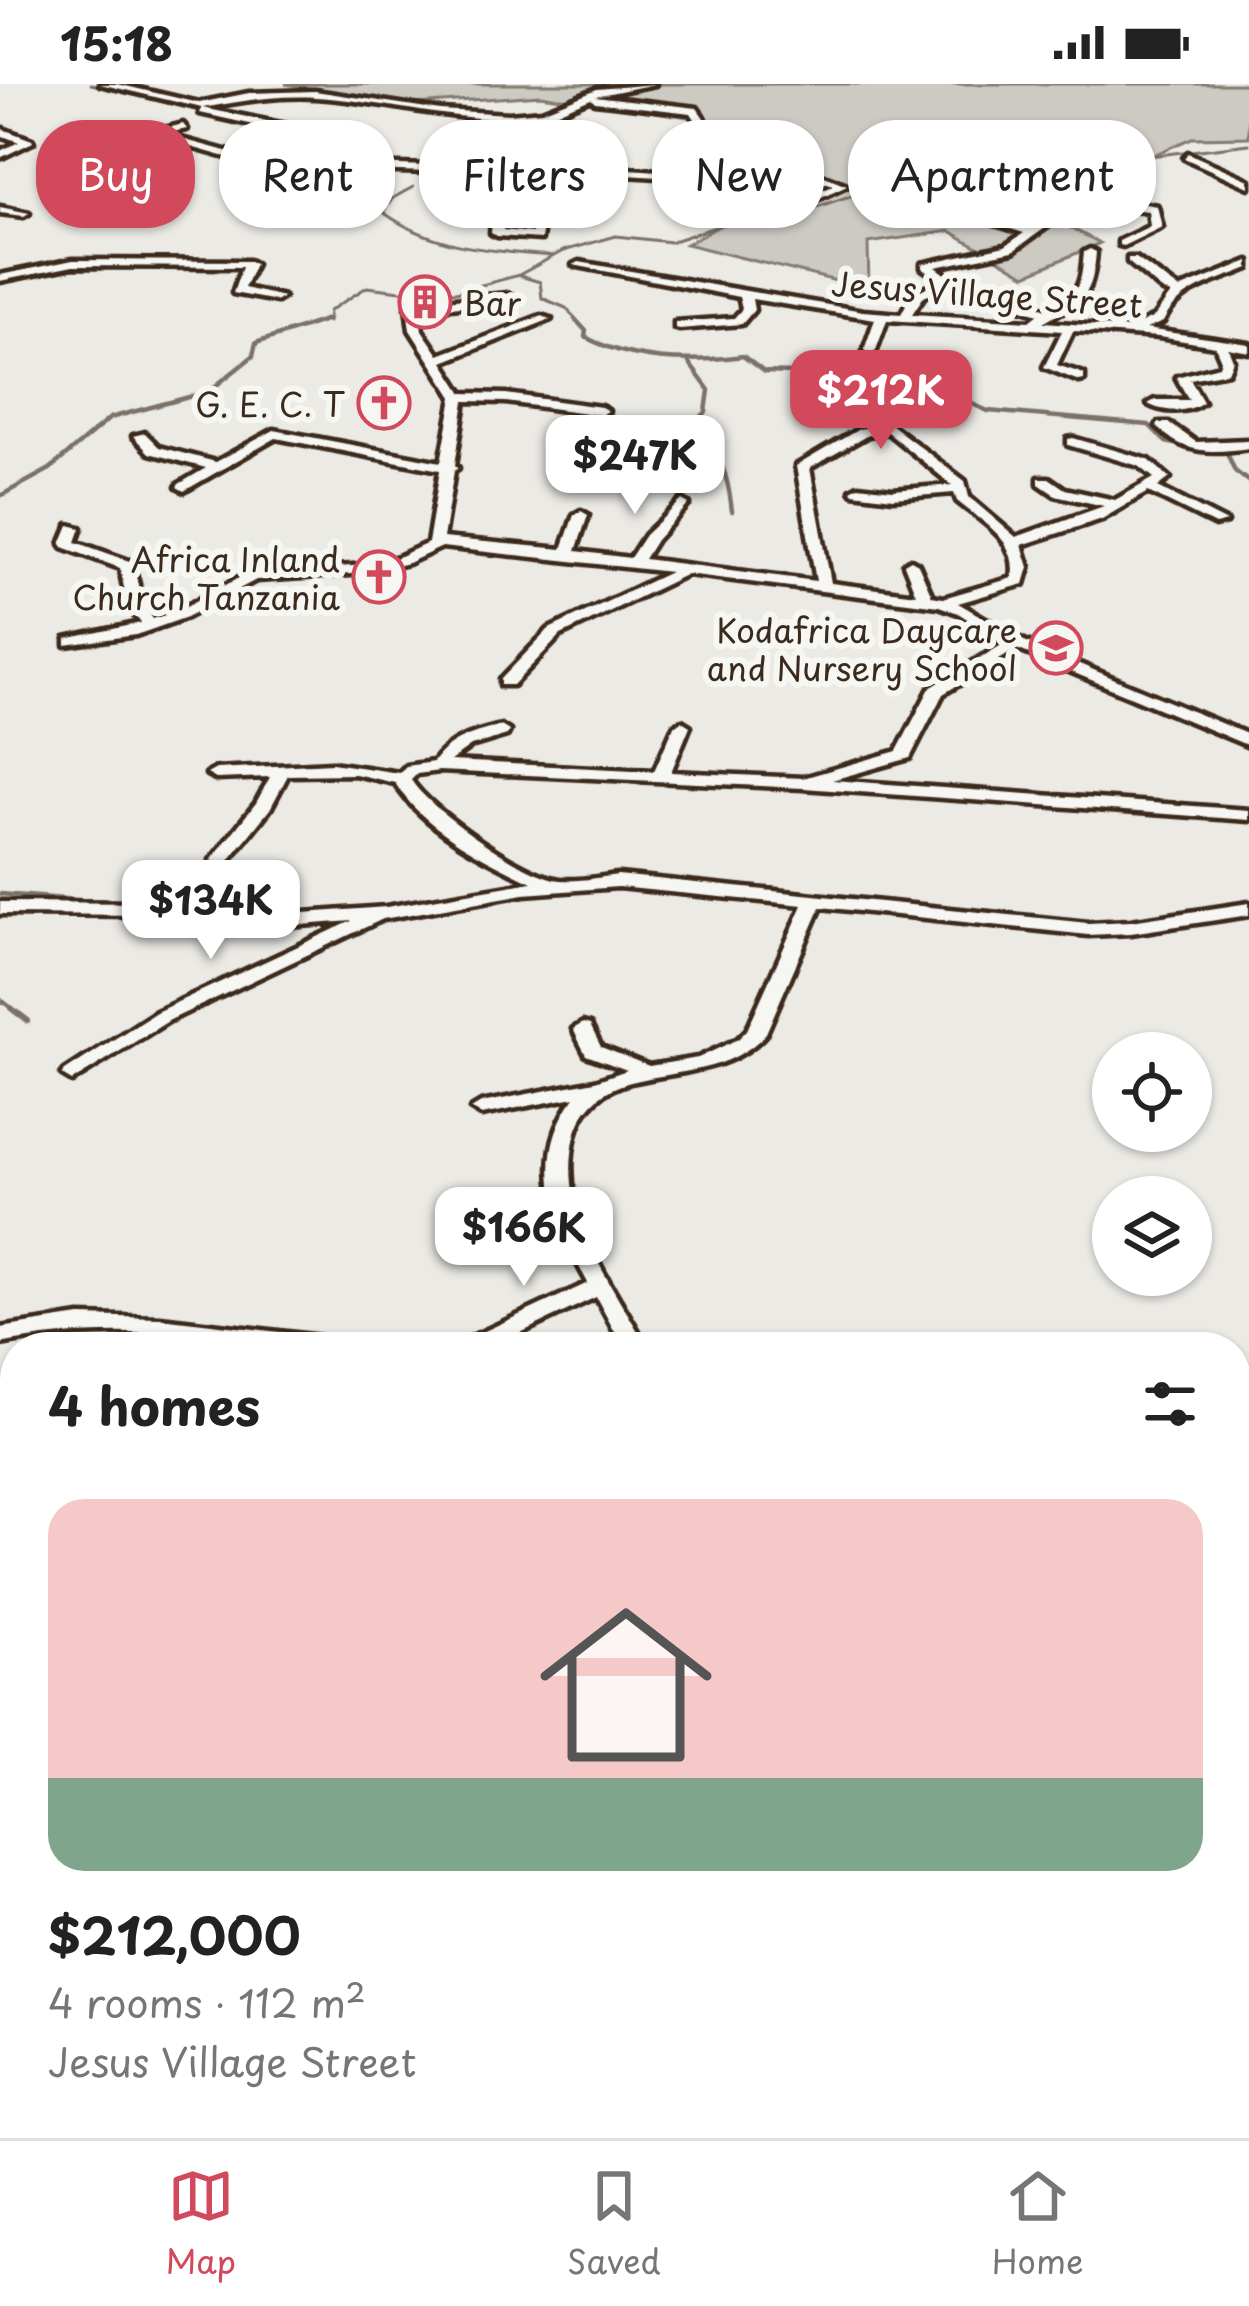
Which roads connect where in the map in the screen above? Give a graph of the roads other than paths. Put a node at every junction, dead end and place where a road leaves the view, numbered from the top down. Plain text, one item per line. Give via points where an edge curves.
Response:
1 (105, 84) edge
2 (650, 84) edge
3 (300, 89) edge
4 (582, 97) junction
5 (199, 106) junction
6 (544, 114) junction
7 (535, 120) edge
8 (701, 120) edge
9 (0, 131) edge
10 (195, 147) edge
11 (0, 154) edge
12 (1188, 155) dead end
13 (824, 177) edge
14 (1249, 184) edge
15 (824, 190) edge
16 (0, 210) edge
17 (24, 213) dead end
18 (497, 228) edge
19 (538, 228) edge
20 (1018, 228) edge
21 (1037, 228) edge
22 (1154, 228) edge
23 (1031, 232) junction
24 (1123, 243) dead end
25 (1090, 252) dead end
26 (1132, 260) dead end
27 (1249, 264) edge
28 (579, 265) dead end
29 (0, 278) edge
30 (1182, 294) junction
31 (745, 296) junction
32 (277, 297) dead end
33 (508, 298) dead end
34 (1011, 301) dead end
35 (1050, 314) junction
36 (882, 317) junction
37 (545, 319) dead end
38 (905, 319) junction
39 (1035, 323) junction
40 (679, 325) dead end
41 (1070, 326) junction
42 (1131, 331) junction
43 (1219, 341) junction
44 (1249, 348) edge
45 (870, 350) dead end
46 (435, 361) junction
47 (1079, 377) dead end
48 (459, 398) junction
49 (1155, 404) dead end
50 (601, 411) dead end
51 (1164, 426) dead end
52 (140, 436) dead end
53 (1072, 442) dead end
54 (1249, 444) edge
55 (214, 466) junction
56 (451, 468) junction
57 (1044, 481) dead end
58 (184, 487) dead end
59 (960, 488) junction
60 (1150, 488) junction
61 (858, 490) dead end
62 (682, 504) dead end
63 (1120, 505) junction
64 (581, 515) dead end
65 (1220, 522) dead end
66 (74, 528) dead end
67 (1015, 542) junction
68 (440, 543) junction
69 (568, 554) junction
70 (910, 564) dead end
71 (633, 565) junction
72 (687, 570) junction
73 (823, 588) junction
74 (934, 602) junction
75 (150, 625) junction
76 (72, 642) dead end
77 (1016, 643) junction
78 (507, 682) dead end
79 (682, 726) dead end
80 (501, 730) dead end
81 (1249, 741) edge
82 (439, 766) junction
83 (281, 773) junction
84 (216, 774) dead end
85 (660, 778) junction
86 (402, 779) junction
87 (803, 783) junction
88 (1249, 815) edge
89 (220, 860) dead end
90 (556, 886) junction
91 (813, 904) junction
92 (0, 908) edge
93 (1249, 909) edge
94 (386, 913) junction
95 (583, 1029) dead end
96 (643, 1073) junction
97 (72, 1075) dead end
98 (598, 1086) junction
99 (481, 1109) dead end
100 (602, 1285) junction
101 (26, 1332) edge
102 (192, 1332) edge
103 (503, 1332) edge
104 (627, 1332) edge

1 - 5 street
2 - 4 street
3 - 5 street
3 - 6 street via 455,115
4 - 6 street
4 - 8 street via 694,110
5 - 10 street via 208,115 305,136 229,156
6 - 7 street
9 - 11 street via 28,142
12 - 14 street
13 - 15 street via 842,185
16 - 17 street
18 - 19 street via 537,237
20 - 23 street
21 - 23 street
22 - 24 street
23 - 38 street via 1002,251 926,266 949,281 916,293
25 - 35 street via 1083,289
26 - 30 street
27 - 30 street
28 - 31 street, Jesus Village Street
29 - 32 street via 73,263 249,264 237,290
30 - 42 street via 1162,306 1159,320
31 - 36 street, Jesus Village Street
31 - 40 street via 748,310 738,321
33 - 46 street via 412,307
34 - 35 street
35 - 39 street
36 - 38 street, Jesus Village Street
36 - 45 street
37 - 46 street
38 - 39 street, Jesus Village Street
39 - 41 street, Jesus Village Street
41 - 42 street, Jesus Village Street
41 - 47 street via 1050,367
42 - 43 street, Jesus Village Street
43 - 44 street, Jesus Village Street
43 - 49 street via 1224,369 1182,377 1196,402
46 - 48 street
48 - 50 street
48 - 56 street
51 - 54 street via 1198,448
52 - 55 street via 154,451
53 - 60 street via 1152,467 1162,478
55 - 56 street via 274,434
55 - 58 street
56 - 68 street via 434,534
57 - 63 street
59 - 61 street
59 - 67 street
59 - 73 street via 890,428 864,431 806,462
60 - 63 street
60 - 65 street
62 - 71 street
63 - 67 street
64 - 69 street
66 - 75 street via 68,544 76,550 127,565 136,607
67 - 74 street via 1019,581
68 - 69 street
68 - 75 street via 367,568 254,576
69 - 71 street
70 - 74 street
71 - 72 street
72 - 73 street
72 - 78 street via 555,632
73 - 74 street
74 - 77 street
75 - 76 street
77 - 81 street
77 - 87 street via 936,691 904,754
79 - 85 street
80 - 82 street via 449,751
82 - 85 street
82 - 86 street
83 - 84 street
83 - 86 street via 334,765
83 - 89 street
85 - 87 street
86 - 90 street via 410,794 488,854
87 - 88 street
90 - 91 street via 618,881
90 - 94 street
91 - 93 street via 1088,929
91 - 96 street via 745,1045 695,1065
92 - 94 street via 154,909 263,922
94 - 97 street via 163,1016
95 - 96 street via 593,1052
96 - 98 street
98 - 99 street
98 - 100 street via 569,1120 556,1164 571,1224
100 - 103 street
100 - 104 street
101 - 102 street via 138,1322

